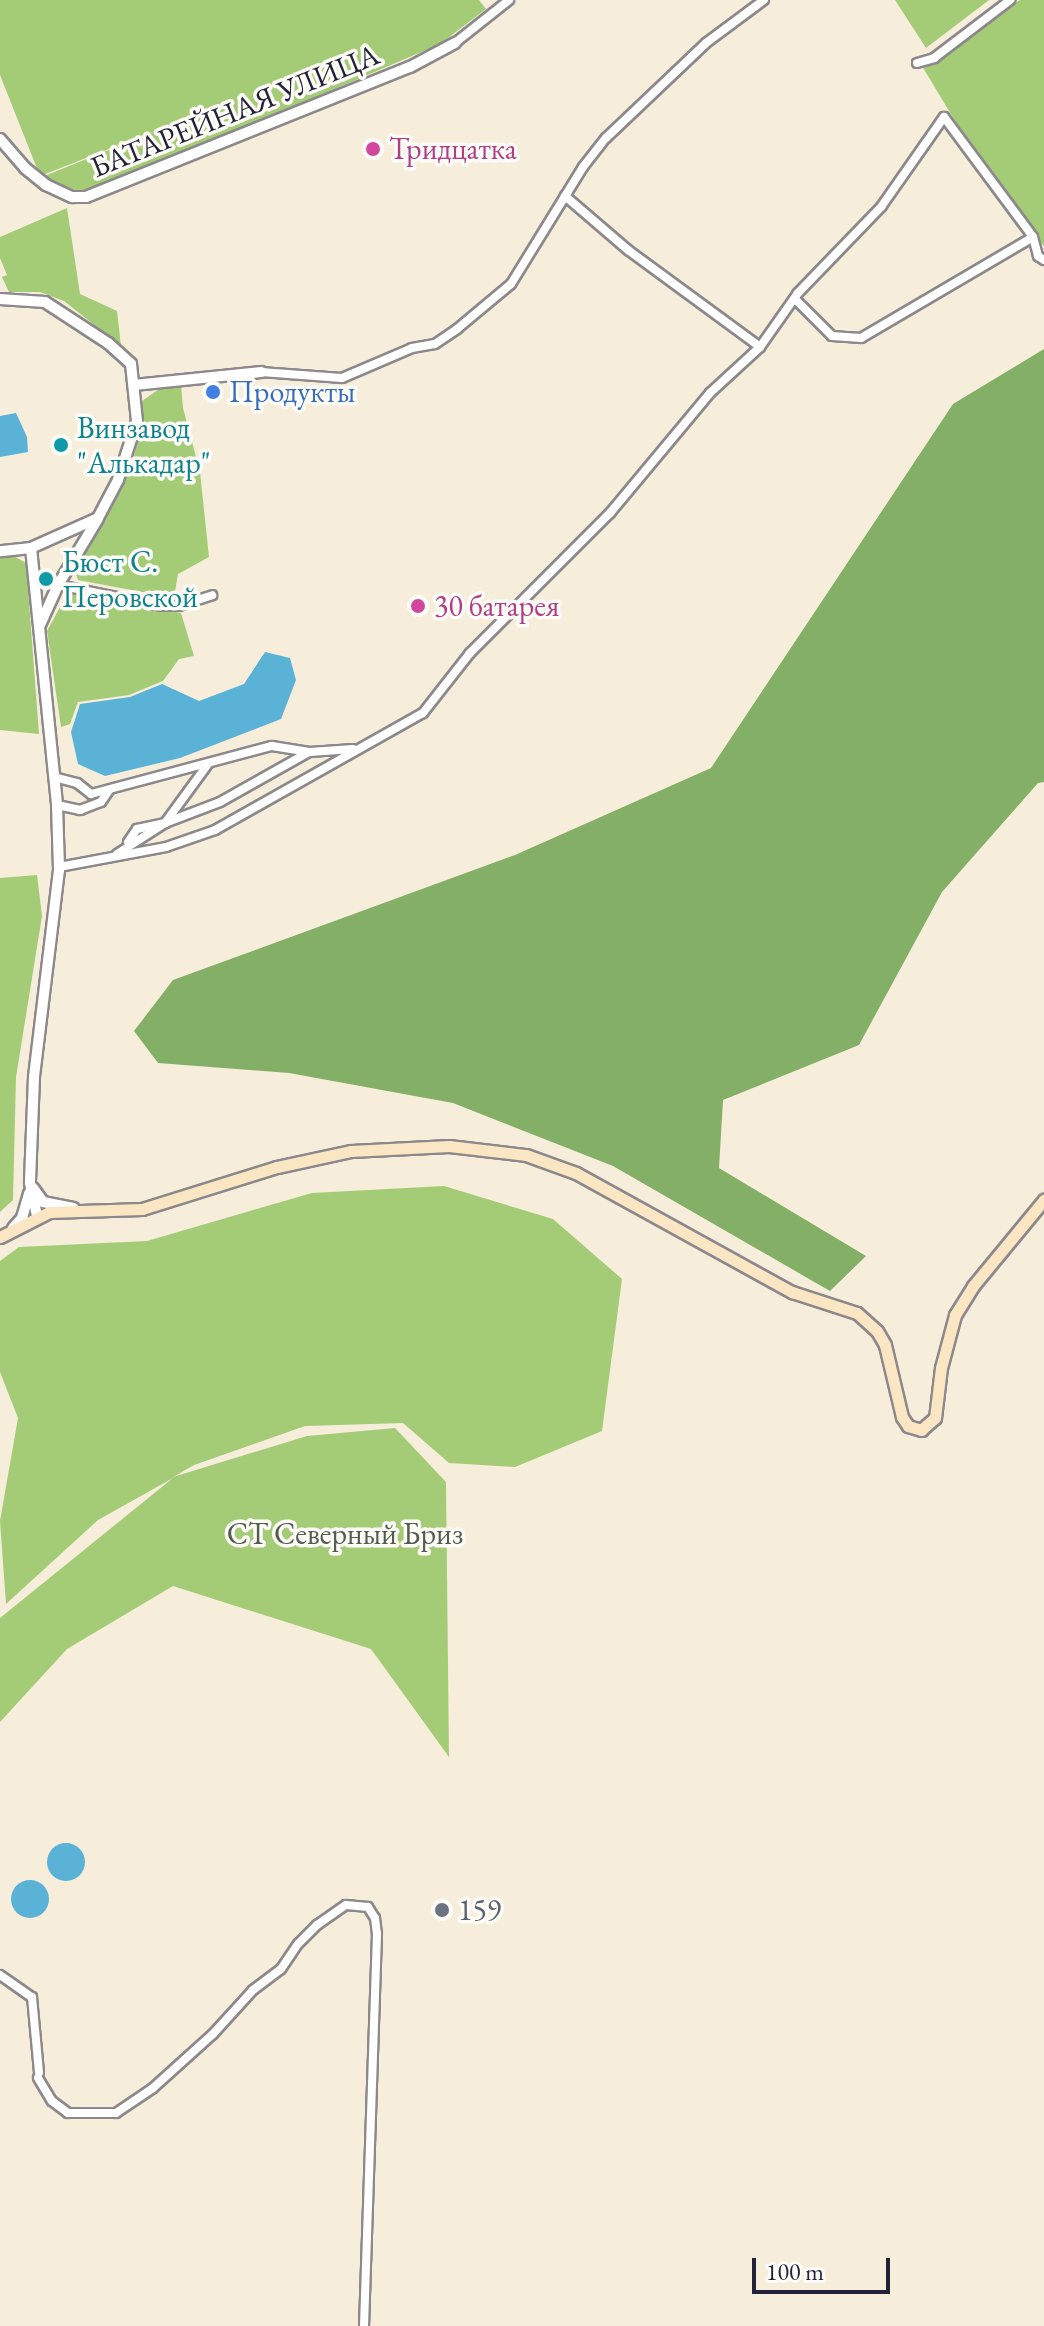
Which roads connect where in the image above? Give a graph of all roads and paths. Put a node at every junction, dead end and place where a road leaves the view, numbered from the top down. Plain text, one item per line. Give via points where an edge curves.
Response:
1 (509, 0) edge
2 (764, 0) edge
3 (1010, 0) edge
4 (455, 43) joint
5 (917, 63) dead end
6 (0, 139) edge
7 (565, 196) junction
8 (1033, 237) junction
9 (1044, 260) edge
10 (0, 299) edge
11 (797, 301) dead end
12 (760, 347) junction
13 (261, 372) joint
14 (134, 385) junction
15 (98, 518) junction
16 (31, 548) junction
17 (0, 551) edge
18 (58, 585) junction
19 (212, 595) dead end
20 (38, 634) junction
21 (354, 749) junction
22 (310, 752) junction
23 (208, 763) junction
24 (54, 777) junction
25 (109, 789) junction
26 (57, 805) junction
27 (165, 823) junction
28 (115, 856) junction
29 (59, 867) junction
30 (30, 1183) junction
31 (1044, 1200) edge
32 (87, 1210) junction
33 (37, 1217) junction
34 (5, 1234) edge
35 (0, 1975) edge
36 (364, 2326) edge

1 - 4 street
2 - 7 street via 706,43 640,104 606,138
3 - 5 street via 934,58
4 - 6 street, БАТАРЕЙНАЯ УЛИЦА via 422,62 86,197 72,197 46,185
7 - 12 street via 628,250
7 - 13 street via 511,284 435,344 409,349 342,378
8 - 9 street
8 - 11 street via 861,338 832,336
8 - 12 street via 944,117 881,207 798,293
10 - 14 street via 45,302 80,321 131,364
12 - 21 street via 710,393 610,513 470,653 423,713 381,740
13 - 14 street
14 - 15 street via 137,421 118,480
15 - 16 street
15 - 18 street
16 - 17 street
16 - 20 street
18 - 19 street via 161,606
18 - 20 street
20 - 24 street
21 - 22 street
21 - 28 street via 215,830 166,847
22 - 23 street via 272,746
22 - 27 street via 220,802
23 - 25 street
23 - 27 street
24 - 25 street via 77,783 91,794
24 - 26 street
25 - 26 street via 101,802 80,810
26 - 29 street
27 - 28 street via 137,829
28 - 29 street
29 - 30 street via 34,1077
30 - 32 street via 43,1202
30 - 33 street
30 - 34 street via 22,1218
31 - 32 main road via 955,1315 935,1418 921,1430 908,1426 902,1417 885,1345 857,1313 792,1292 576,1173 526,1155 449,1146 351,1151 277,1167 156,1206
32 - 33 main road
33 - 34 main road
35 - 36 street via 32,1997 38,2076 52,2101 68,2113 116,2113 213,2034 253,1990 281,1969 317,1925 346,1905 368,1907 377,1934

